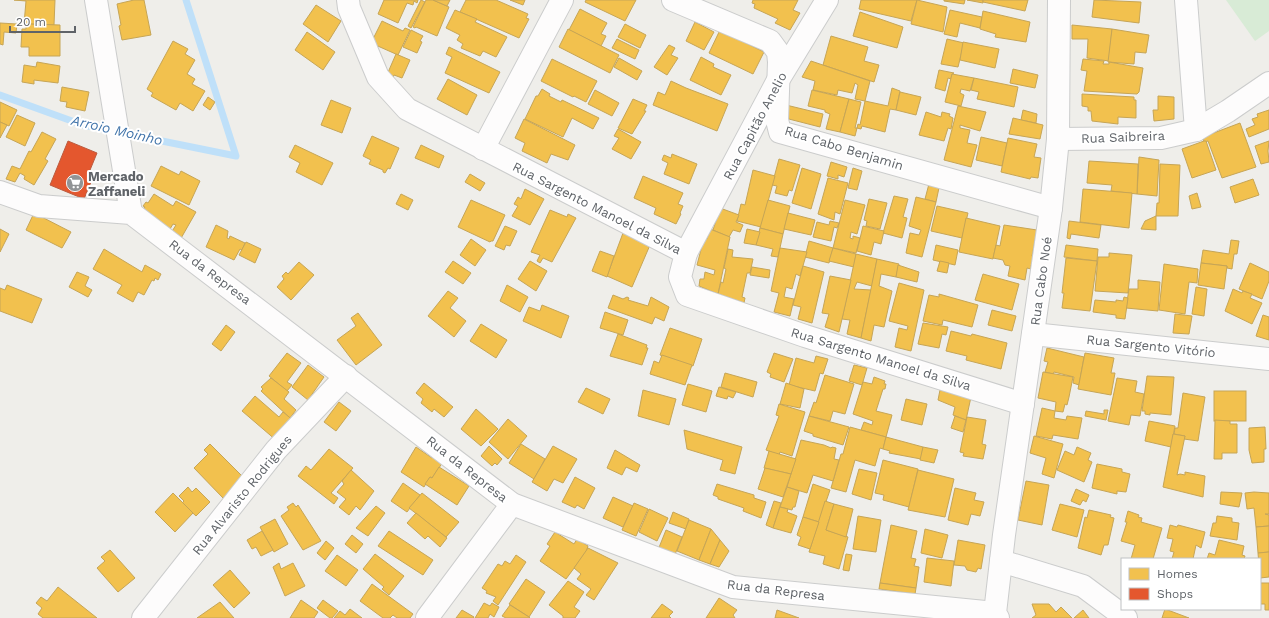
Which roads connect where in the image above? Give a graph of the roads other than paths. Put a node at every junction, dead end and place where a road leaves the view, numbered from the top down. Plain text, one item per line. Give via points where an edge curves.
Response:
1 (96, 0) edge
2 (348, 0) edge
3 (562, 0) edge
4 (673, 0) edge
5 (827, 0) edge
6 (1059, 0) edge
7 (1186, 0) edge
8 (777, 82) junction
9 (1269, 83) edge
10 (1196, 130) junction
11 (1058, 139) junction
12 (483, 149) junction
13 (0, 192) edge
14 (1051, 208) junction
15 (131, 213) junction
16 (686, 253) junction
17 (1033, 334) junction
18 (1269, 359) edge
19 (346, 376) junction
20 (1023, 404) junction
21 (512, 504) junction
22 (1001, 561) junction
23 (997, 616) edge
24 (143, 618) edge
25 (427, 618) edge
26 (1126, 618) edge

1 - 15 street
2 - 12 street, Rua Sargento Manoel da Silva via 378,77 407,109
3 - 12 street
4 - 8 street, Rua Cabo Benjamin via 770,41 778,52
5 - 8 street, Rua Capitão Anelio
6 - 11 street, Rua Cabo Noé
7 - 10 street
8 - 14 street, Rua Cabo Benjamin via 777,120 780,132
8 - 16 street, Rua Capitão Anelio
9 - 10 street, Rua Saibreira
10 - 11 street, Rua Saibreira via 1161,138
11 - 14 street, Rua Cabo Noé
12 - 16 street, Rua Sargento Manoel da Silva
13 - 15 street via 39,206
14 - 17 street, Rua Cabo Noé
15 - 19 street, Rua da Represa
16 - 20 street, Rua Sargento Manoel da Silva via 680,277 687,295 805,336
17 - 18 street, Rua Sargento Vitório
17 - 20 street, Rua Cabo Noé
19 - 21 street, Rua da Represa
19 - 24 street, Rua Alvaristo Rodrigues via 276,450
20 - 22 street, Rua Cabo Noé
21 - 23 street, Rua da Represa via 733,587
21 - 25 street
22 - 23 street, Rua Cabo Noé
22 - 26 street via 1083,586

